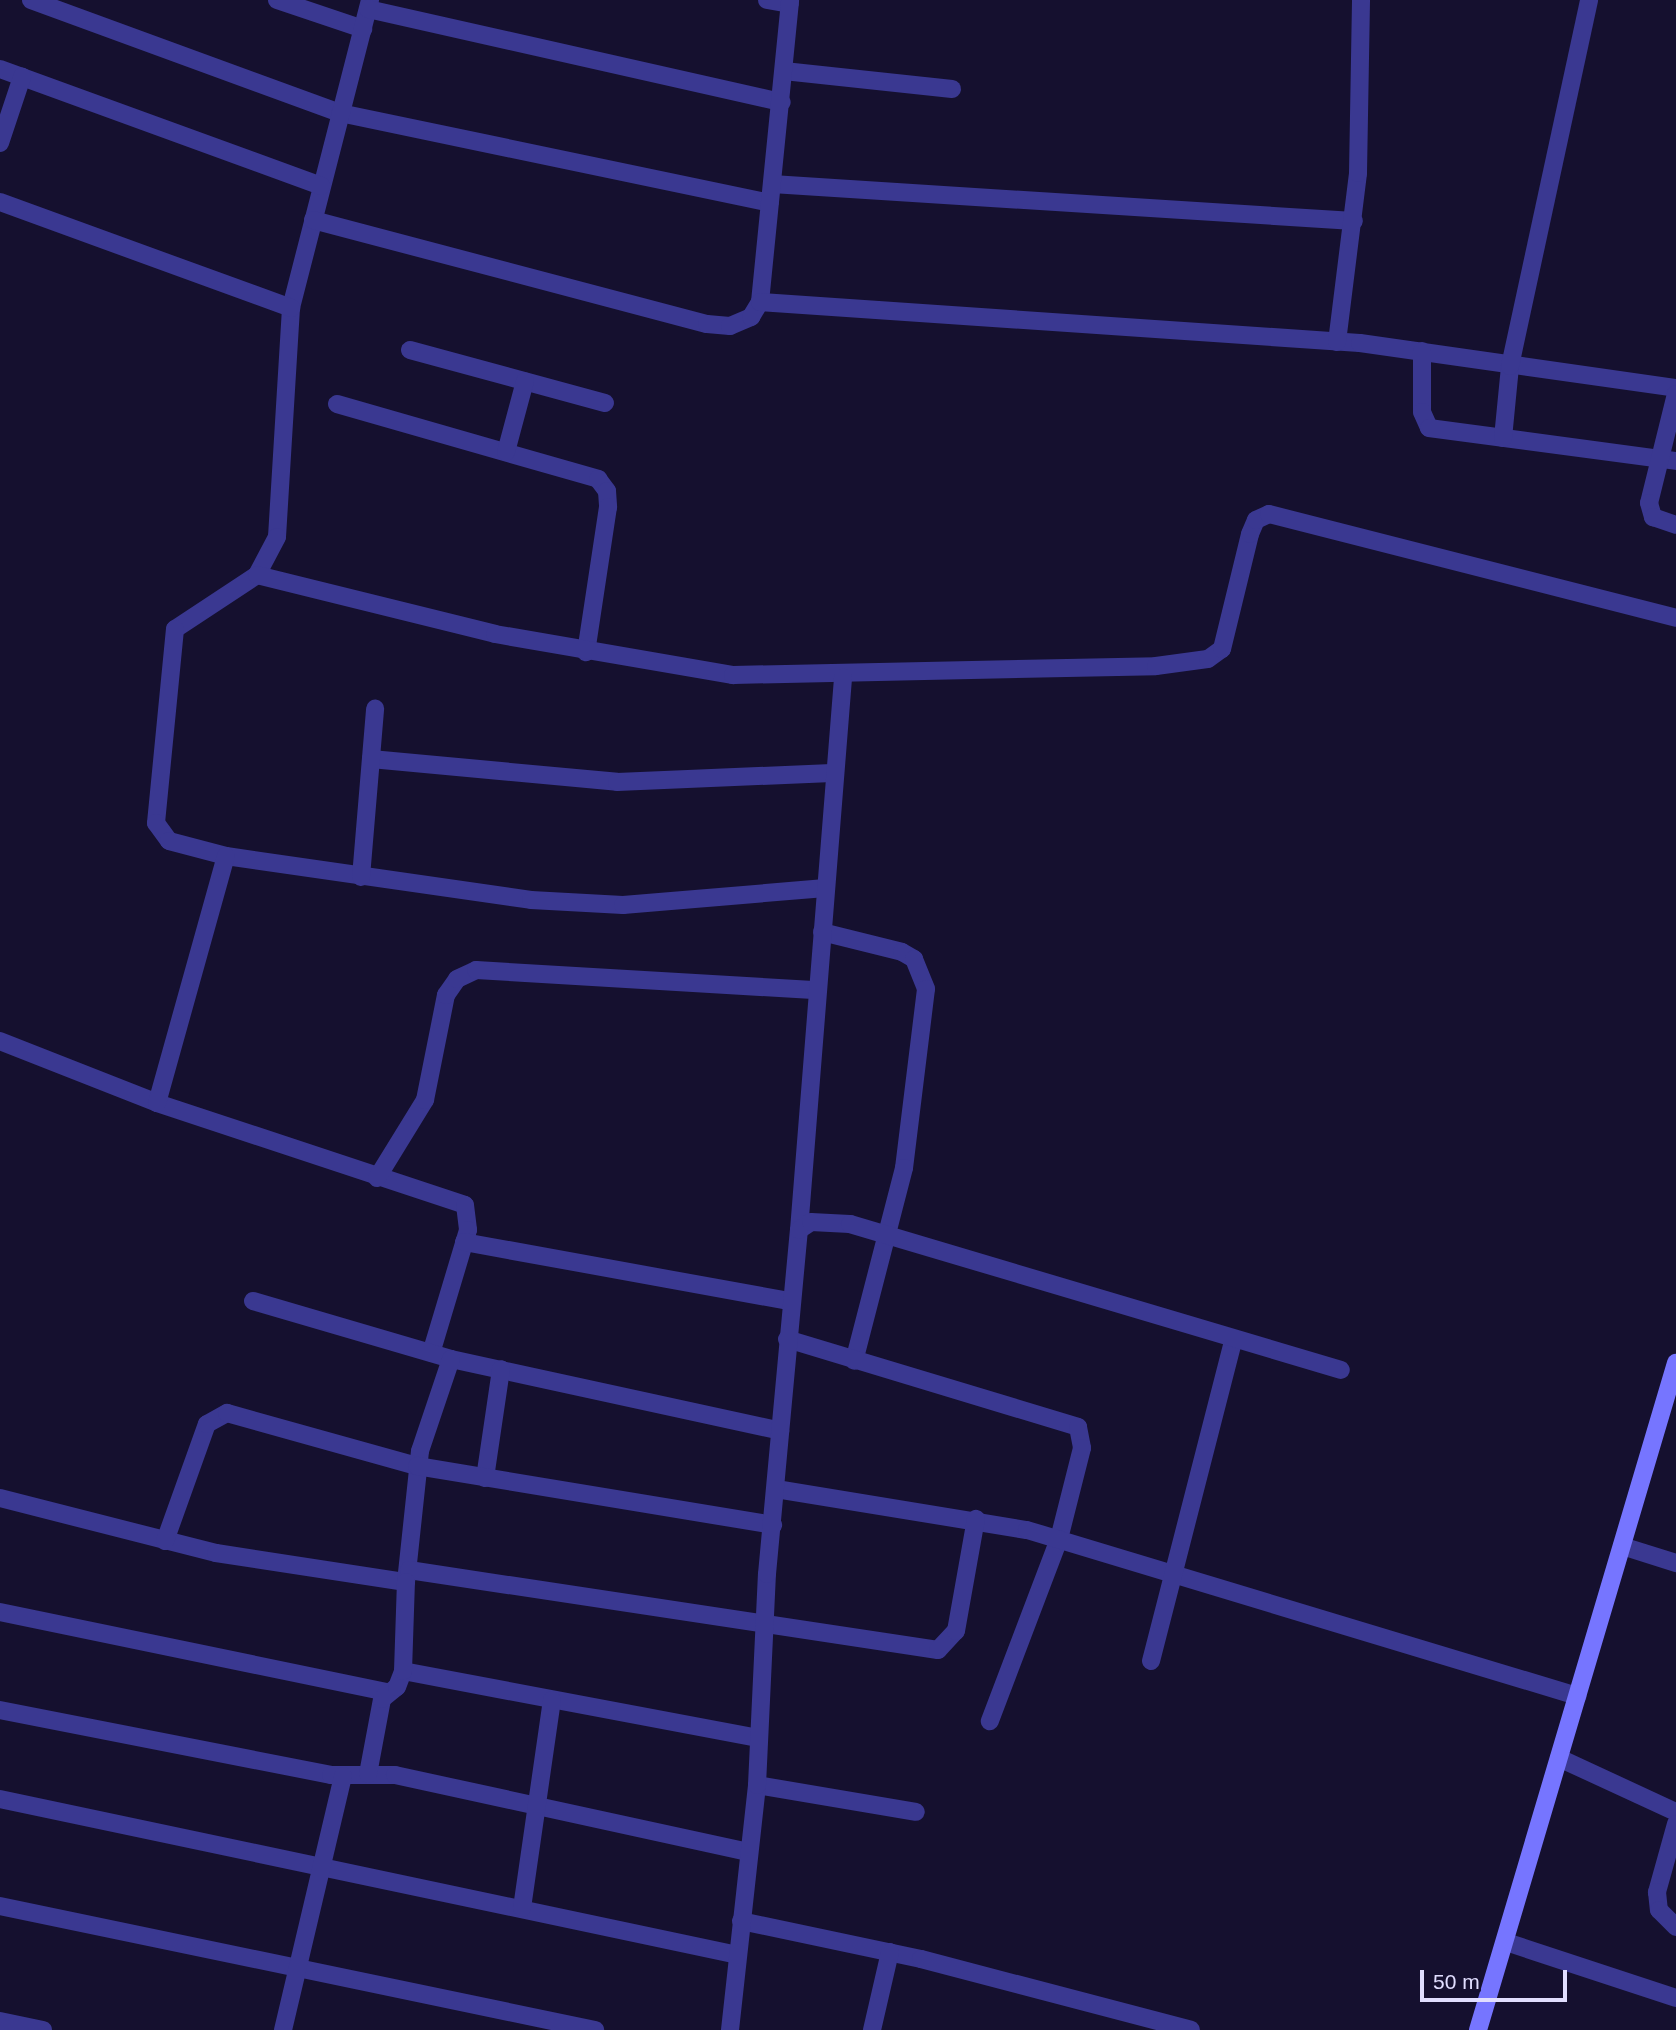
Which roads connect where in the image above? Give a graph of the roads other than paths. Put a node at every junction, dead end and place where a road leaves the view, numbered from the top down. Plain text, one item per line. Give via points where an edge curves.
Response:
1 (31, 0) edge
2 (277, 0) edge
3 (767, 0) edge
4 (1361, 0) edge
5 (1589, 0) edge
6 (790, 2) edge
7 (369, 4) edge
8 (363, 29) junction
9 (0, 69) edge
10 (784, 71) junction
11 (22, 77) junction
12 (952, 89) dead end
13 (782, 102) junction
14 (340, 113) junction
15 (0, 143) edge
16 (772, 184) junction
17 (321, 186) junction
18 (0, 202) edge
19 (770, 203) junction
20 (313, 220) junction
21 (1354, 221) junction
22 (761, 302) junction
23 (290, 308) junction
24 (1337, 342) junction
25 (410, 350) dead end
26 (1422, 351) junction
27 (1510, 366) junction
28 (525, 381) junction
29 (1676, 388) edge
30 (1676, 394) edge
31 (605, 403) dead end
32 (337, 404) dead end
33 (1503, 438) junction
34 (506, 452) junction
35 (1668, 459) edge
36 (1676, 526) edge
37 (257, 575) junction
38 (1676, 618) edge
39 (586, 652) junction
40 (843, 678) junction
41 (375, 709) dead end
42 (371, 759) junction
43 (832, 773) junction
44 (226, 856) junction
45 (361, 877) junction
46 (825, 888) junction
47 (822, 932) junction
48 (817, 990) junction
49 (0, 1041) edge
50 (157, 1102) junction
51 (377, 1178) junction
52 (799, 1230) junction
53 (890, 1237) junction
54 (464, 1242) junction
55 (253, 1301) dead end
56 (790, 1301) junction
57 (787, 1339) junction
58 (1233, 1342) junction
59 (431, 1353) junction
60 (450, 1359) junction
61 (854, 1361) junction
62 (1676, 1363) edge
63 (501, 1368) junction
64 (1341, 1370) dead end
65 (1669, 1413) edge
66 (780, 1431) junction
67 (417, 1466) junction
68 (485, 1478) junction
69 (776, 1489) junction
70 (0, 1499) edge
71 (976, 1519) junction
72 (774, 1525) junction
73 (1059, 1539) junction
74 (165, 1541) junction
75 (1622, 1545) junction
76 (1676, 1563) edge
77 (407, 1576) junction
78 (1175, 1577) junction
79 (0, 1612) edge
80 (764, 1621) junction
81 (1151, 1661) dead end
82 (403, 1671) junction
83 (388, 1692) junction
84 (1577, 1696) junction
85 (552, 1700) junction
86 (0, 1710) edge
87 (990, 1721) dead end
88 (759, 1738) junction
89 (1559, 1758) junction
90 (368, 1774) junction
91 (343, 1776) junction
92 (757, 1784) junction
93 (0, 1799) edge
94 (536, 1806) junction
95 (916, 1812) dead end
96 (1676, 1812) edge
97 (1676, 1824) edge
98 (748, 1852) junction
99 (317, 1867) junction
100 (0, 1906) edge
101 (522, 1908) junction
102 (741, 1921) junction
103 (1676, 1927) edge
104 (1506, 1942) junction
105 (890, 1952) junction
106 (738, 1955) junction
107 (296, 1968) junction
108 (1676, 1998) edge
109 (0, 2021) edge
110 (43, 2030) edge
111 (283, 2030) edge
112 (595, 2030) edge
113 (730, 2030) edge
114 (872, 2030) edge
115 (1191, 2030) edge
116 (1478, 2030) edge

1 - 14 street
2 - 8 street
3 - 6 street
4 - 21 street
5 - 27 street
6 - 10 street
7 - 8 street
7 - 13 street
8 - 14 street
9 - 11 street
10 - 12 street
10 - 13 street
11 - 15 street
11 - 17 street
13 - 16 street
14 - 17 street
14 - 19 street
16 - 19 street
16 - 21 street
17 - 20 street
18 - 23 street
19 - 22 street
20 - 22 street via 706,324 730,326 751,317
20 - 23 street
21 - 24 street
22 - 24 street
23 - 37 street via 277,537
24 - 26 street
25 - 28 street
26 - 27 street
26 - 33 street via 1423,423
27 - 29 street
27 - 33 street
28 - 31 street
28 - 34 street
30 - 35 street
32 - 34 street
33 - 35 street
34 - 39 street via 598,479 607,491
35 - 36 street via 1649,510
37 - 39 street
37 - 44 street via 184,618 171,645 156,823 169,841
38 - 40 street via 1269,514 1256,520 1250,534 1231,630 1208,659
39 - 40 street via 733,675
40 - 43 street
41 - 42 street
42 - 43 street via 617,782
42 - 45 street
43 - 46 street
44 - 45 street
44 - 50 street
45 - 46 street via 582,904
46 - 47 street
47 - 48 street
47 - 53 street via 902,952 914,959 926,989 915,1095
48 - 51 street via 475,970 446,995 425,1100
48 - 52 street
49 - 50 street
50 - 51 street
51 - 54 street via 465,1205
52 - 53 street via 828,1221
52 - 56 street
53 - 58 street
53 - 61 street
54 - 56 street
54 - 59 street
55 - 59 street
56 - 57 street
57 - 61 street
57 - 66 street
58 - 64 street
58 - 78 street
59 - 60 street
60 - 63 street
60 - 67 street
61 - 73 street via 1078,1427 1082,1448
62 - 65 street
63 - 66 street
63 - 68 street
65 - 75 street
66 - 69 street
67 - 68 street
67 - 74 street via 219,1413 207,1423
67 - 77 street
68 - 72 street
69 - 71 street
69 - 72 street
70 - 74 street
71 - 73 street
71 - 80 street via 956,1631 947,1647
72 - 80 street
73 - 78 street
73 - 87 street
74 - 77 street
75 - 76 street
75 - 84 street
77 - 80 street
77 - 82 street
78 - 81 street
78 - 84 street
79 - 83 street
80 - 88 street
82 - 83 street
82 - 85 street
83 - 90 street
84 - 89 street
85 - 88 street
85 - 94 street
86 - 91 street
88 - 92 street
89 - 96 street
89 - 104 street
90 - 91 street
90 - 94 street
91 - 99 street
92 - 95 street
92 - 98 street
93 - 99 street
94 - 98 street
94 - 101 street
97 - 103 street via 1657,1892 1660,1910
98 - 102 street
99 - 101 street
99 - 107 street
100 - 107 street
101 - 106 street
102 - 105 street
102 - 106 street
104 - 108 street
104 - 116 street
105 - 114 street
105 - 115 street
106 - 113 street
107 - 111 street
107 - 112 street
109 - 110 street

